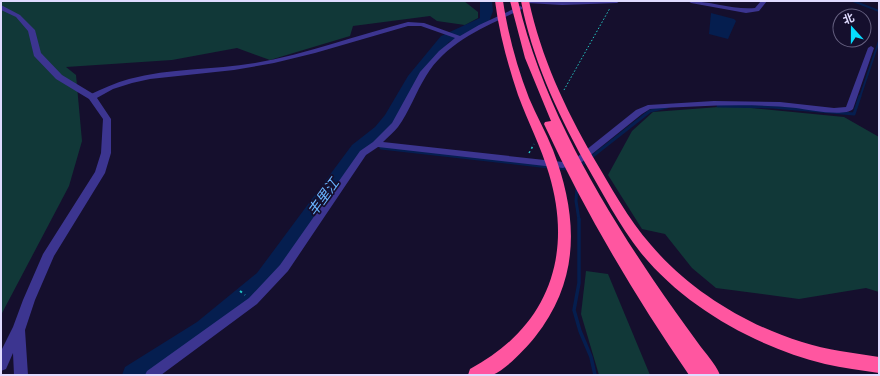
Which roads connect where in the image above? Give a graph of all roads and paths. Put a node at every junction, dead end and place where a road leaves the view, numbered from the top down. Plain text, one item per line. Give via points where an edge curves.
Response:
1 (499, 1) edge
2 (508, 1) edge
3 (616, 1) edge
4 (690, 1) edge
5 (764, 1) edge
6 (521, 3) edge
7 (1, 7) edge
8 (459, 38) junction
9 (871, 48) dead end
10 (564, 91) dead end
11 (92, 97) junction
12 (536, 139) dead end
13 (376, 144) junction
14 (525, 160) junction
15 (619, 247) junction
16 (19, 329) junction
17 (1, 364) edge
18 (879, 365) edge
19 (21, 375) edge
20 (152, 375) edge
21 (476, 375) edge
22 (699, 375) edge
23 (712, 375) edge

1 - 21 highway via 507,44 557,180 564,208 566,232 564,263 555,292 541,320 518,345 488,369
2 - 15 highway via 524,65 540,105 576,181
3 - 6 street
3 - 10 path
4 - 5 street via 746,11 757,10
6 - 8 street
6 - 15 highway via 532,64 548,105
6 - 18 highway via 543,63 575,133 604,186 647,249 663,267 689,289 730,317 780,342 825,356
7 - 11 street via 18,16 31,30 37,54 59,77
8 - 11 street via 422,24 408,24 254,66 132,80 107,88
8 - 13 street via 441,52 423,74 395,125
9 - 14 street via 849,109 834,110 780,104 648,107 573,163 563,165
11 - 16 street via 107,119 106,152 100,173 49,254
12 - 14 path
13 - 14 street
13 - 20 street via 363,153 284,268 253,301
15 - 22 highway via 659,321
15 - 23 highway
16 - 17 street
16 - 19 street

